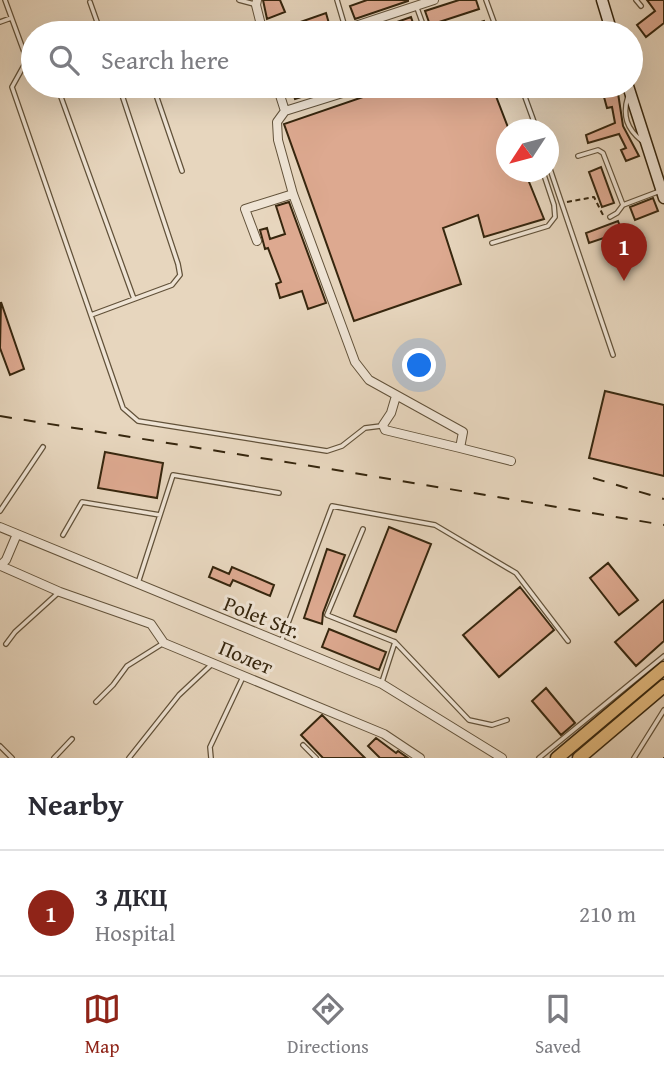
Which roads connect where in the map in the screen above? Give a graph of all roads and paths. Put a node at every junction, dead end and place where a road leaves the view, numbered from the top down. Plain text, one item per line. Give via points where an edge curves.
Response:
1 (5, 0) edge
2 (239, 0) edge
3 (337, 0) edge
4 (435, 0) edge
5 (486, 0) edge
6 (602, 0) edge
7 (636, 0) edge
8 (90, 2) dead end
9 (257, 3) edge
10 (416, 6) junction
11 (641, 6) dead end
12 (12, 18) junction
13 (97, 21) edge
14 (261, 21) edge
15 (344, 21) edge
16 (370, 21) edge
17 (422, 21) edge
18 (494, 21) edge
19 (608, 21) edge
20 (0, 22) edge
21 (21, 43) edge
22 (21, 71) edge
23 (61, 98) edge
24 (123, 98) edge
25 (157, 98) edge
26 (281, 98) edge
27 (327, 98) edge
28 (525, 98) edge
29 (632, 98) edge
30 (285, 111) junction
31 (533, 119) edge
32 (578, 156) dead end
33 (182, 171) dead end
34 (546, 182) edge
35 (555, 182) edge
36 (293, 194) junction
37 (663, 194) edge
38 (563, 203) junction
39 (623, 205) junction
40 (610, 217) joint
41 (257, 241) dead end
42 (492, 243) dead end
43 (134, 299) junction
44 (91, 315) junction
45 (613, 355) dead end
46 (396, 396) junction
47 (383, 425) junction
48 (43, 447) dead end
49 (460, 448) junction
50 (511, 461) dead end
51 (279, 493) dead end
52 (0, 511) edge
53 (160, 516) junction
54 (0, 527) edge
55 (363, 529) dead end
56 (17, 534) junction
57 (64, 535) dead end
58 (1, 566) edge
59 (137, 584) junction
60 (60, 592) junction
61 (568, 641) dead end
62 (396, 642) junction
63 (164, 643) junction
64 (6, 644) dead end
65 (280, 644) junction
66 (664, 656) edge
67 (214, 662) junction
68 (664, 668) edge
69 (244, 675) junction
70 (382, 684) junction
71 (664, 686) edge
72 (96, 702) dead end
73 (664, 710) edge
74 (507, 720) dead end
75 (72, 739) dead end
76 (303, 745) dead end
77 (0, 746) edge
78 (12, 758) edge
79 (54, 758) edge
80 (129, 758) edge
81 (211, 758) edge
82 (316, 758) edge
83 (420, 758) edge
84 (502, 758) edge
85 (539, 758) edge
86 (558, 758) edge
87 (579, 758) edge
88 (634, 758) edge

1 - 12 lane
2 - 9 lane
3 - 15 lane
4 - 10 street
5 - 18 lane
6 - 19 main road
7 - 11 lane
8 - 13 lane
9 - 14 street
10 - 16 street
10 - 17 lane
12 - 20 lane
12 - 21 lane
22 - 44 lane via 12,87
23 - 43 lane
24 - 43 lane via 180,271 172,285
25 - 33 lane
26 - 30 street
27 - 30 street
28 - 31 lane
29 - 37 main road
30 - 36 street via 277,122 278,140
32 - 39 lane via 598,150 603,153
34 - 42 lane via 555,217 548,226
35 - 38 lane
36 - 41 street via 245,209
36 - 46 street via 355,362 369,380
37 - 39 lane
38 - 40 path via 594,197 605,218
38 - 45 lane
39 - 40 lane
43 - 44 lane
44 - 47 lane via 123,408 138,421 327,451 365,428
46 - 47 street
46 - 49 street via 463,432
47 - 49 street via 389,432
48 - 52 lane
49 - 50 street
51 - 53 lane via 173,475
53 - 57 lane via 82,502
53 - 59 lane
54 - 56 street, Polet Str.
55 - 62 lane via 327,615
56 - 58 street
56 - 59 street, Polet Str.
58 - 60 street, Полет
59 - 65 street, Polet Str.
60 - 63 street, Полет via 151,624
60 - 64 lane
61 - 65 lane via 516,573 435,525 332,506
62 - 70 lane
62 - 74 lane via 470,720 492,725
63 - 67 street, Полет
63 - 72 lane via 127,666
65 - 70 street, Polet Str.
66 - 85 lane
67 - 69 street, Полет
67 - 80 lane via 179,695
68 - 86 main road
69 - 81 lane via 210,747
69 - 83 street, Полет via 384,734
70 - 84 street, Polet Str.
71 - 87 main road
73 - 88 lane
75 - 79 lane
76 - 82 lane
77 - 78 lane

